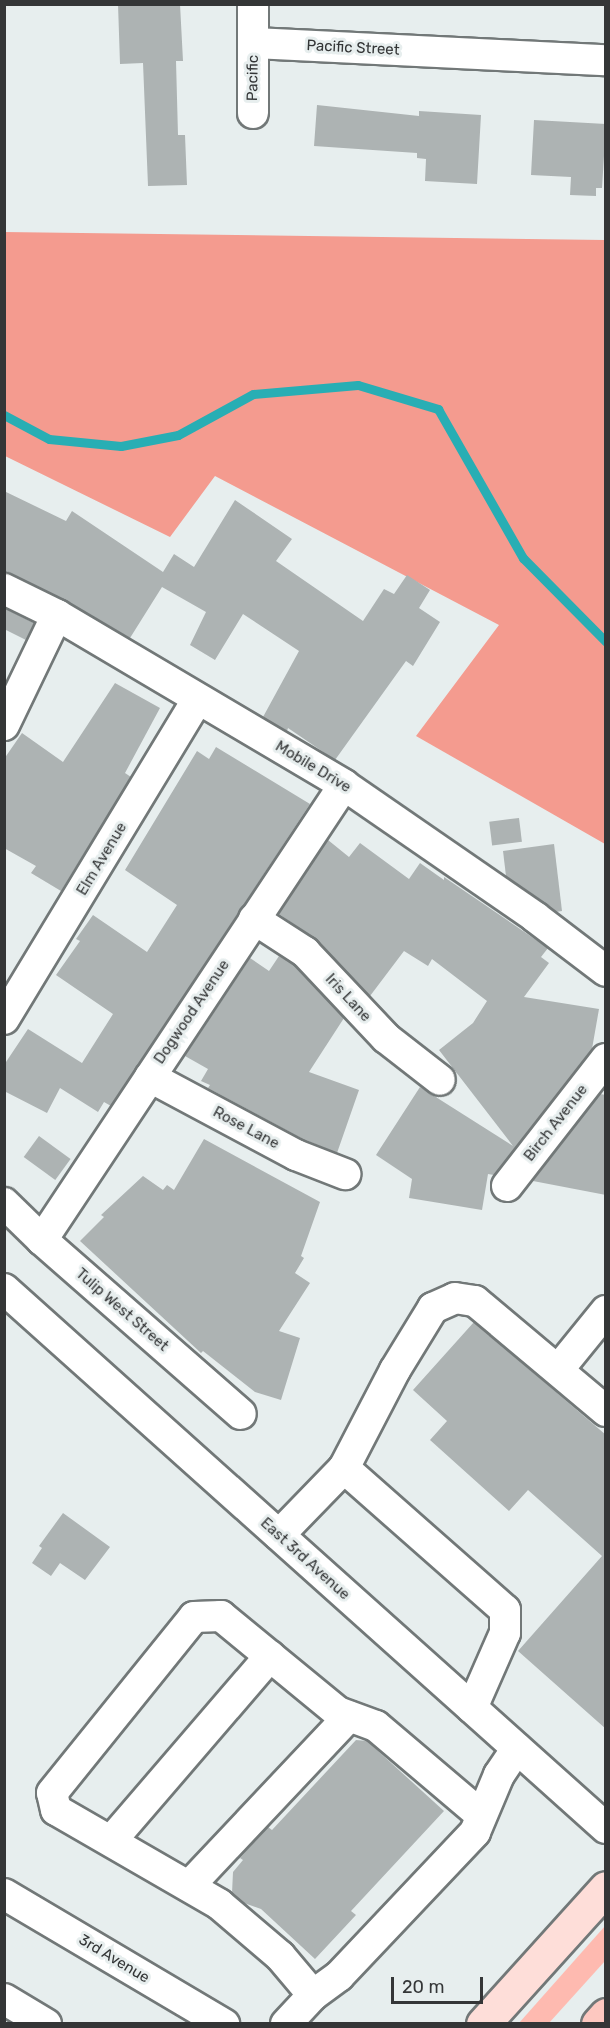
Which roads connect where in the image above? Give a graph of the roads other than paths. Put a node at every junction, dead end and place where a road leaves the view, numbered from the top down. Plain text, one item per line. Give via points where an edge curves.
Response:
1 (253, 4) edge
2 (254, 43) junction
3 (606, 60) edge
4 (252, 113) dead end
5 (4, 589) edge
6 (57, 615) junction
7 (198, 699) junction
8 (4, 725) edge
9 (344, 785) junction
10 (254, 919) junction
11 (606, 971) edge
12 (4, 1019) edge
13 (606, 1059) edge
14 (150, 1077) junction
15 (440, 1080) dead end
16 (345, 1173) dead end
17 (507, 1186) dead end
18 (4, 1203) edge
19 (42, 1240) junction
20 (4, 1289) edge
21 (606, 1311) edge
22 (558, 1370) junction
23 (606, 1410) edge
24 (241, 1414) dead end
25 (344, 1468) junction
26 (279, 1535) junction
27 (270, 1656) junction
28 (472, 1708) junction
29 (348, 1716) junction
30 (517, 1748) junction
31 (481, 1815) junction
32 (606, 1828) edge
33 (111, 1841) junction
34 (189, 1886) junction
35 (606, 1888) edge
36 (4, 1894) edge
37 (313, 1995) junction
38 (4, 1999) edge
39 (606, 2015) edge
40 (46, 2024) edge
41 (224, 2024) edge
42 (286, 2024) edge
43 (483, 2024) edge
44 (598, 2024) edge

1 - 2 street
2 - 3 street, Pacific Street
2 - 4 street, Pacific
5 - 6 street, Mobile Drive
6 - 7 street, Mobile Drive
6 - 8 street
7 - 9 street, Mobile Drive
7 - 12 street, Elm Avenue
9 - 10 street, Dogwood Avenue
9 - 11 street, Mobile Drive
10 - 14 street, Dogwood Avenue
10 - 15 street, Iris Lane via 305,952 386,1038
13 - 17 street, Birch Avenue
14 - 16 street, Rose Lane via 296,1155
14 - 19 street, Dogwood Avenue
18 - 19 street, Tulip West Street
19 - 24 street, Tulip West Street
20 - 26 street, East 3rd Avenue
21 - 22 street
22 - 23 street
22 - 25 street via 475,1301 455,1298 433,1308 395,1370
25 - 26 street
25 - 28 street via 505,1610 505,1634
26 - 28 street, East 3rd Avenue
27 - 29 street
27 - 33 street
27 - 33 street via 221,1616 194,1617 52,1793 56,1810
28 - 30 street, East 3rd Avenue
29 - 31 street via 376,1726
29 - 34 street
30 - 31 street via 499,1775
30 - 32 street, East 3rd Avenue
31 - 37 street via 474,1832 451,1857 339,1976
33 - 34 street
34 - 37 street via 219,1904 280,1956
35 - 43 main road
36 - 41 street, 3rd Avenue
37 - 42 street
38 - 40 street
39 - 44 highway

